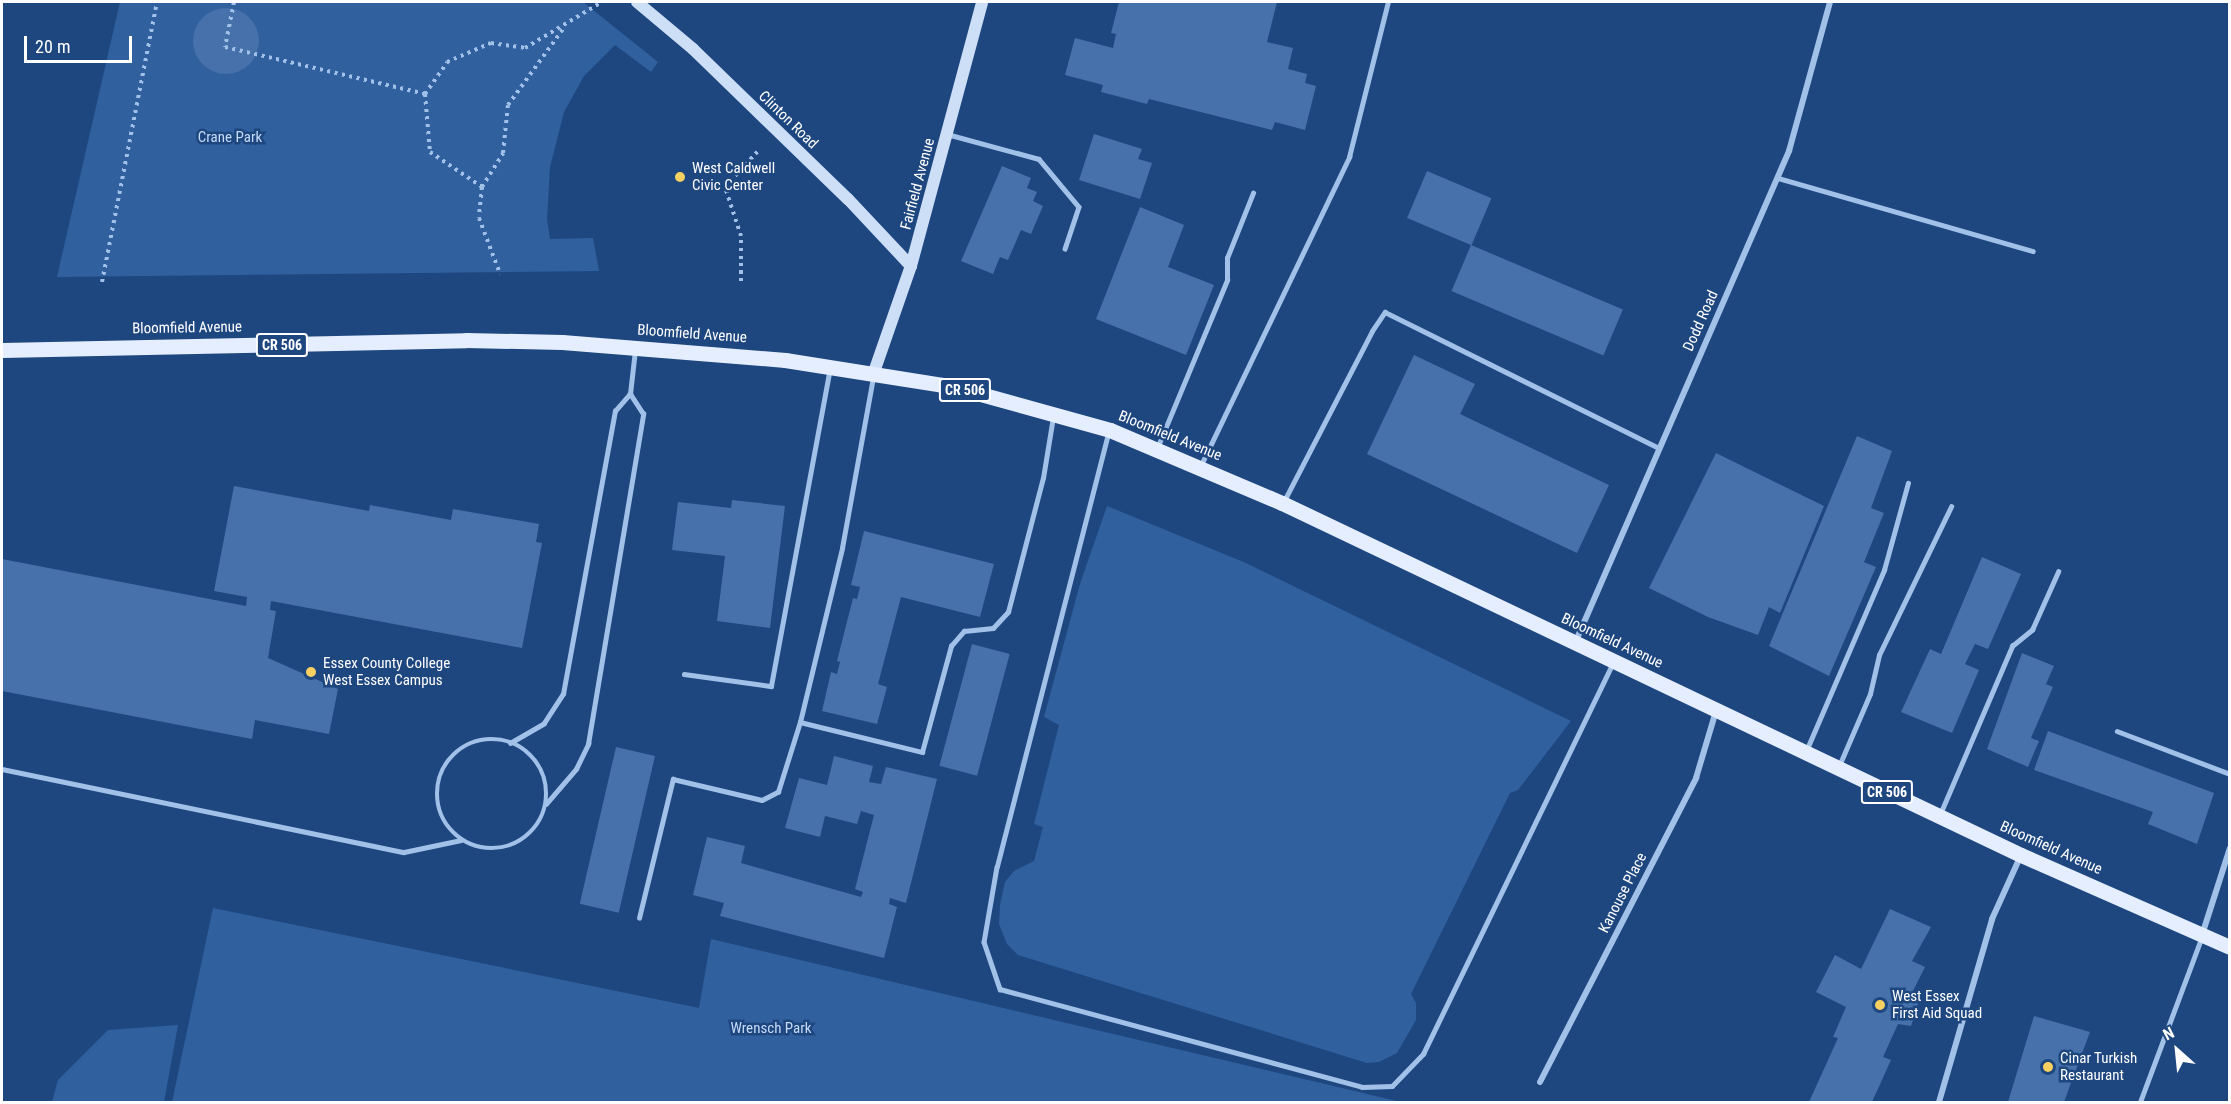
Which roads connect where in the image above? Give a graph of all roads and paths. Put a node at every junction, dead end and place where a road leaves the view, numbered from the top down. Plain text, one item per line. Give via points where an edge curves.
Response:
1 (157, 2) edge
2 (234, 2) edge
3 (602, 2) edge
4 (637, 2) edge
5 (982, 2) edge
6 (1388, 2) edge
7 (1830, 2) edge
8 (565, 26) junction
9 (425, 93) junction
10 (947, 134) junction
11 (763, 146) dead end
12 (1778, 177) junction
13 (482, 187) junction
14 (1253, 193) dead end
15 (1065, 249) dead end
16 (2033, 251) dead end
17 (911, 266) junction
18 (500, 274) dead end
19 (741, 281) dead end
20 (102, 282) dead end
21 (635, 347) junction
22 (2, 350) edge
23 (830, 366) junction
24 (874, 372) junction
25 (630, 394) junction
26 (1053, 414) junction
27 (1110, 430) junction
28 (1157, 448) junction
29 (1659, 448) junction
30 (1200, 467) junction
31 (1908, 483) dead end
32 (1282, 503) junction
33 (1951, 507) dead end
34 (2058, 572) dead end
35 (1575, 643) junction
36 (1613, 661) junction
37 (684, 674) dead end
38 (1716, 710) junction
39 (800, 722) junction
40 (2117, 730) dead end
41 (510, 743) junction
42 (1805, 753) junction
43 (1838, 768) junction
44 (2, 769) edge
45 (2229, 774) edge
46 (546, 804) junction
47 (1939, 816) junction
48 (461, 840) junction
49 (2229, 848) edge
50 (2021, 855) junction
51 (639, 918) dead end
52 (2202, 936) junction
53 (2229, 947) edge
54 (1540, 1082) dead end
55 (1939, 1102) edge
56 (2140, 1102) edge

1 - 20 path
2 - 9 path via 225,47
3 - 8 path
4 - 17 street, Clinton Road via 718,73
5 - 10 street, Fairfield Avenue
6 - 30 lane via 1349,157
7 - 12 street, Dodd Road via 1789,151
8 - 9 path via 525,48 491,43 447,62
8 - 13 path via 508,105 503,153
9 - 13 path via 430,152
10 - 15 lane via 1039,159 1079,207
10 - 17 street, Fairfield Avenue
11 - 19 path via 725,187 725,197 741,236
12 - 16 lane
12 - 29 street, Dodd Road
13 - 18 path via 479,218
14 - 28 lane via 1227,258 1227,280
17 - 24 street, Fairfield Avenue
21 - 22 main road, Bloomfield Avenue / CR 506 via 466,340
21 - 23 main road, Bloomfield Avenue / CR 506
21 - 25 lane
23 - 24 main road, Bloomfield Avenue / CR 506
23 - 37 lane via 771,686
24 - 26 main road, Bloomfield Avenue / CR 506 via 955,387
24 - 39 lane via 843,548
25 - 41 lane via 615,411 563,694 544,723
25 - 46 lane via 642,414 588,744 576,769
26 - 27 main road, Bloomfield Avenue / CR 506
26 - 39 lane via 1043,477 1008,612 993,628 964,631 951,646 922,752
27 - 28 main road, Bloomfield Avenue / CR 506
27 - 36 lane via 997,867 984,942 1000,989 1362,1087 1392,1086 1423,1054
28 - 30 main road, Bloomfield Avenue / CR 506
29 - 32 lane via 1385,312
29 - 35 street, Dodd Road
30 - 32 main road, Bloomfield Avenue / CR 506
31 - 42 lane via 1884,570
32 - 35 main road, Bloomfield Avenue / CR 506
33 - 43 lane via 1879,656 1870,694
34 - 47 lane via 2032,630 2012,646
35 - 36 main road, Bloomfield Avenue / CR 506
36 - 38 main road, Bloomfield Avenue / CR 506
38 - 42 main road, Bloomfield Avenue / CR 506
38 - 54 street, Kanouse Place via 1696,778
39 - 51 lane via 778,792 762,800 673,779
40 - 45 lane
41 - 46 lane via 530,754 541,769
41 - 48 lane via 480,740 463,747 449,759 440,775 436,793 439,811 447,828
42 - 43 main road, Bloomfield Avenue / CR 506
43 - 47 main road, Bloomfield Avenue / CR 506
44 - 48 lane via 404,852
46 - 48 lane via 540,821 513,844 496,849 478,848
47 - 50 main road, Bloomfield Avenue / CR 506
49 - 52 street
50 - 52 main road, Bloomfield Avenue / CR 506
50 - 55 street via 1992,919
52 - 53 main road, Bloomfield Avenue / CR 506
52 - 56 lane

